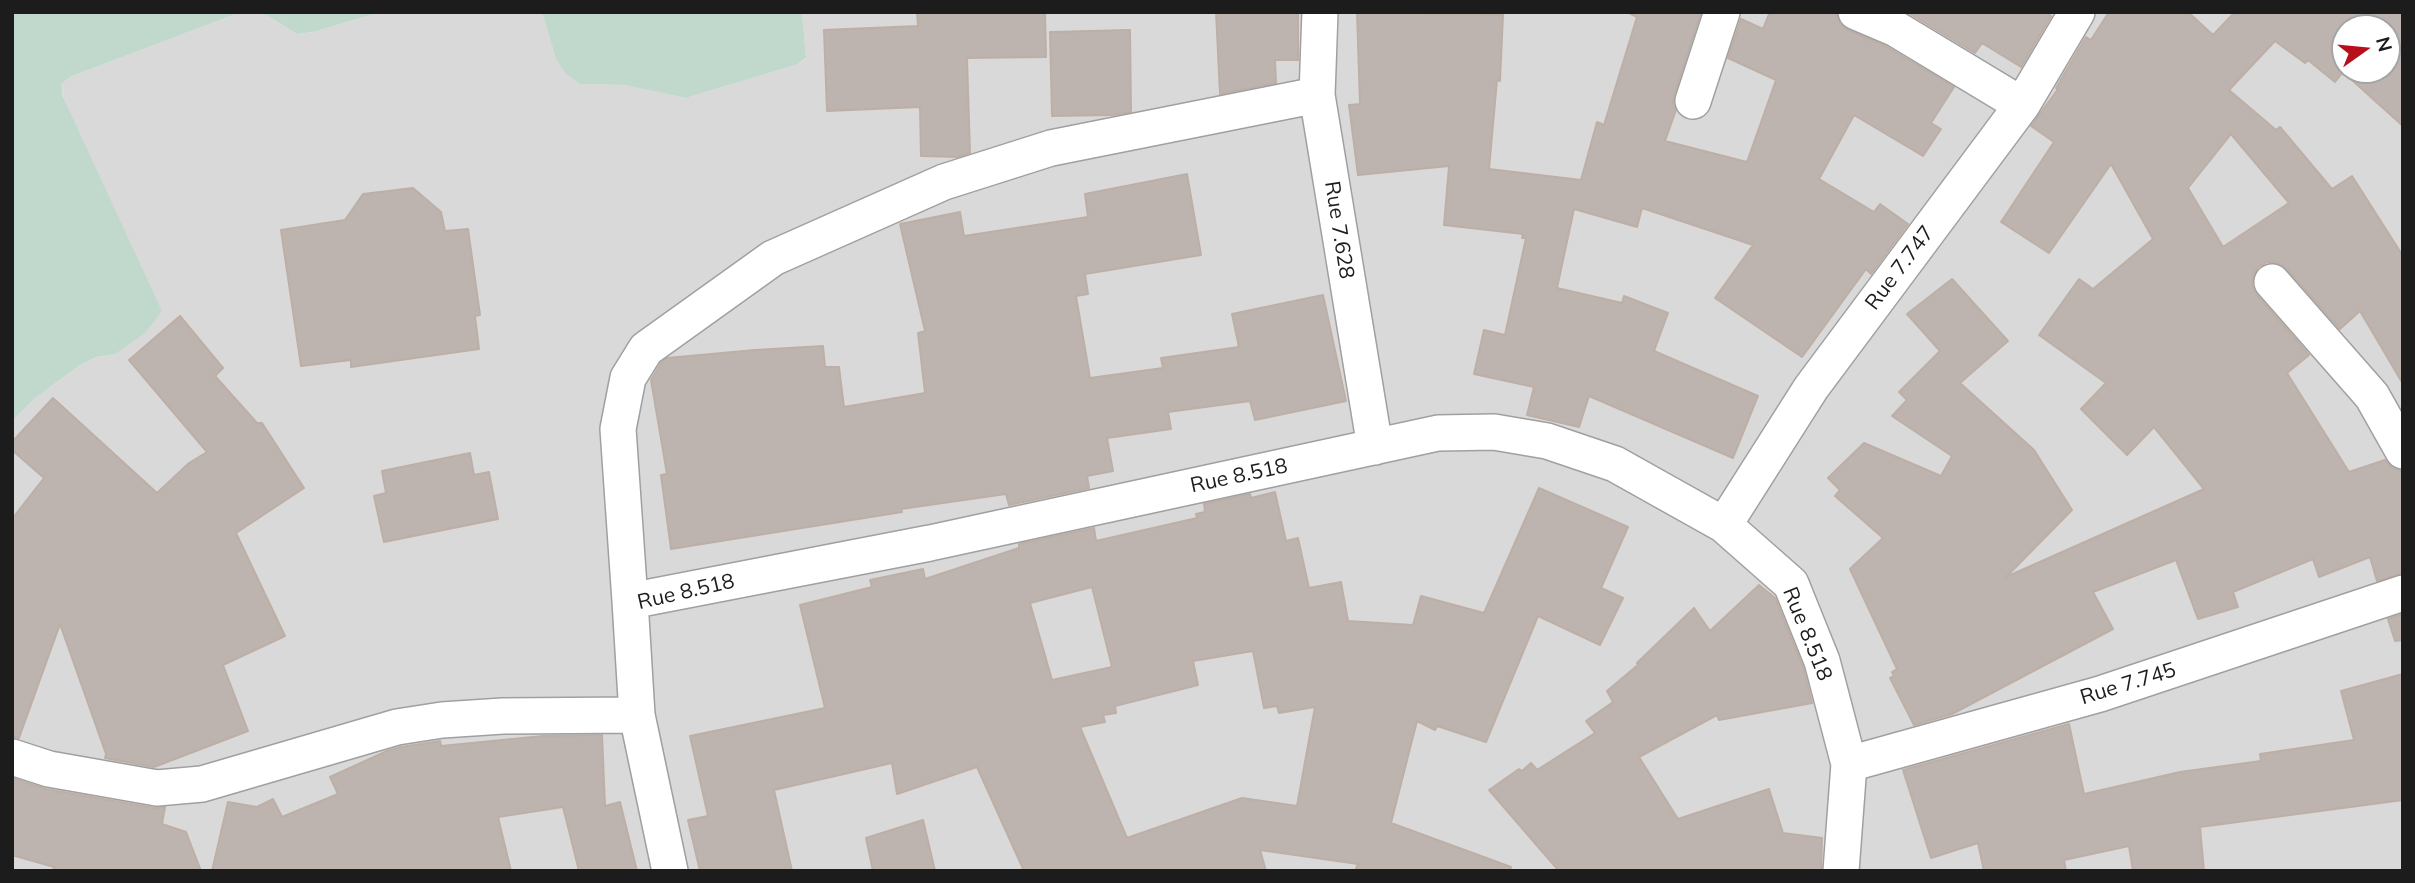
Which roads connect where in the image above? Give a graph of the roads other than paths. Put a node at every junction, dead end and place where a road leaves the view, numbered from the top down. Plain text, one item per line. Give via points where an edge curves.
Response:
1 (1320, 12) edge
2 (1722, 12) edge
3 (1856, 12) edge
4 (2077, 12) edge
5 (1317, 95) junction
6 (1693, 100) dead end
7 (2022, 105) junction
8 (2272, 282) dead end
9 (1375, 447) junction
10 (2403, 451) edge
11 (1724, 525) junction
12 (2403, 593) edge
13 (630, 601) junction
14 (637, 715) junction
15 (12, 757) edge
16 (1849, 764) junction
17 (662, 869) edge
18 (1841, 871) edge

1 - 5 street, Rue 7.628
2 - 6 street
3 - 7 street via 1896,29
4 - 7 street, Rue 7.747
5 - 9 street, Rue 7.628
5 - 13 street via 1051,148 944,182 773,258 646,349 628,379 618,429
7 - 11 street, Rue 7.747 via 1811,388
8 - 10 street via 2372,396
9 - 11 street, Rue 8.518 via 1438,433 1493,432 1547,441 1615,464
9 - 13 street, Rue 8.518 via 930,543
11 - 16 street, Rue 8.518 via 1791,584 1822,661
12 - 16 street, Rue 7.745 via 2100,694
13 - 14 street, Rue 8.518
14 - 15 street via 442,720 397,727 202,784 157,788 49,769
14 - 17 street, Rue 8.518
16 - 18 street, Rue 8.518

